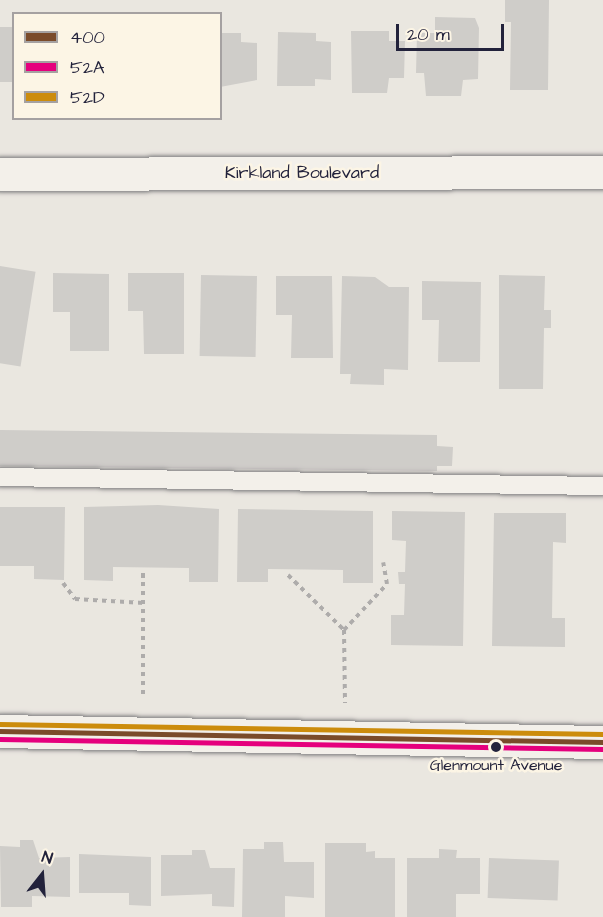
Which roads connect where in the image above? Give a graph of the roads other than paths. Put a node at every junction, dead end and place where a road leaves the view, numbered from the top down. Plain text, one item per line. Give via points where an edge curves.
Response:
1 (603, 172) edge
2 (0, 174) edge
3 (0, 477) edge
4 (603, 486) edge
5 (0, 731) edge
6 (603, 742) edge

1 - 2 main road, Kirkland Boulevard
3 - 4 lane
5 - 6 main road

